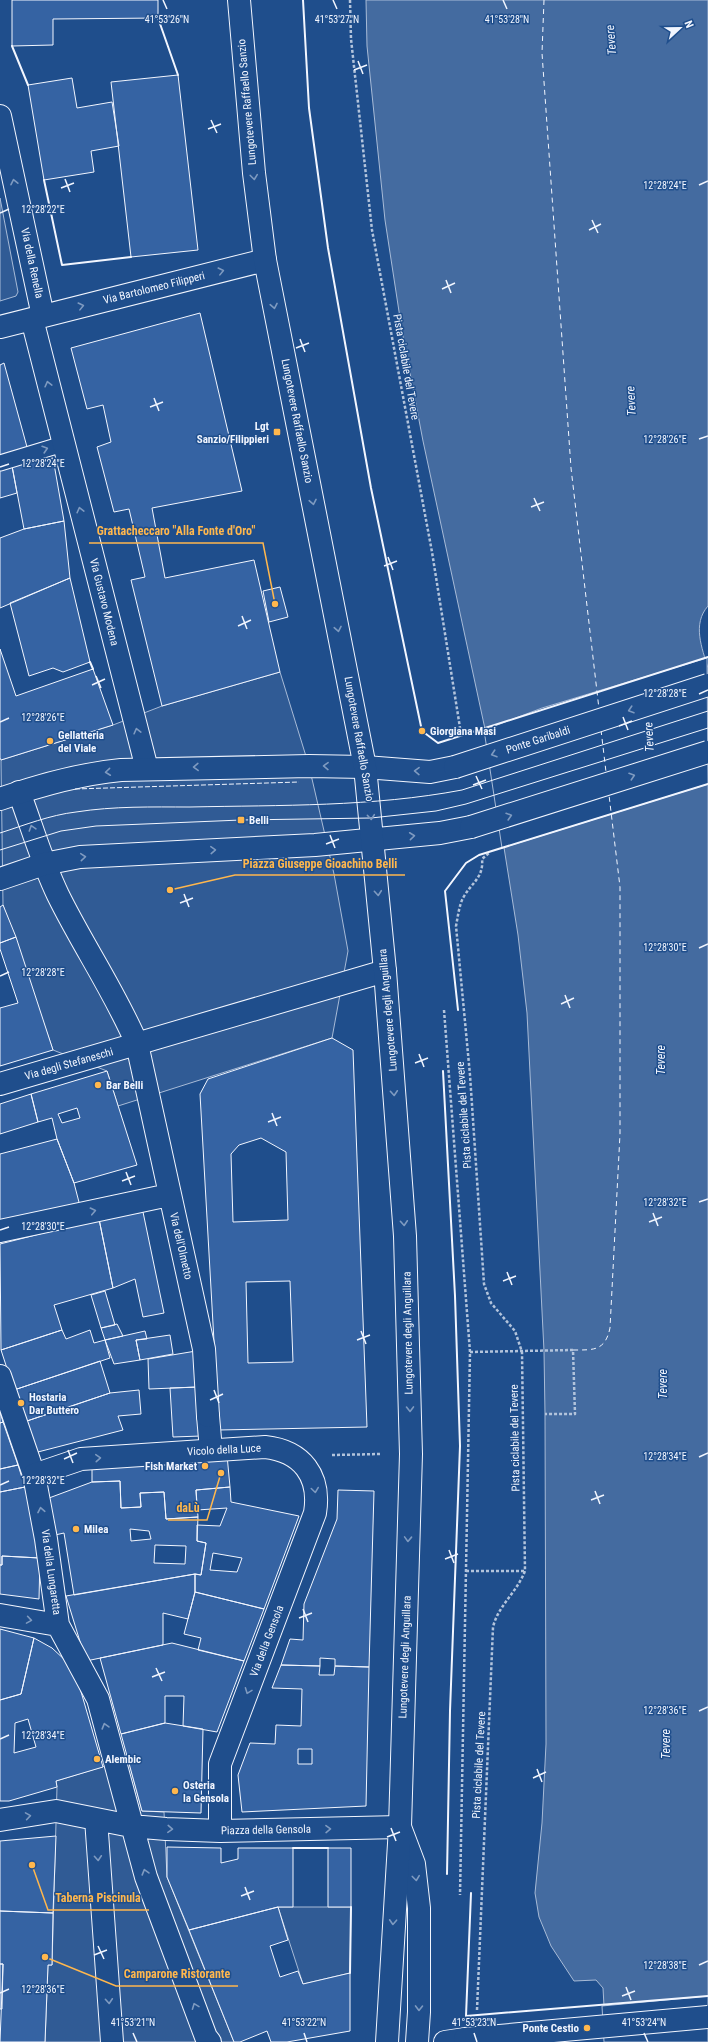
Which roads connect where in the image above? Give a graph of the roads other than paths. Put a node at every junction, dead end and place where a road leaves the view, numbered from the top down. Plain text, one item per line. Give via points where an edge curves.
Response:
1 (239, 0) edge
2 (0, 116) edge
3 (265, 260) junction
4 (38, 317) junction
5 (0, 328) edge
6 (63, 444) junction
7 (0, 463) edge
8 (708, 685) edge
9 (708, 752) edge
10 (365, 767) junction
11 (147, 769) junction
12 (10, 796) edge
13 (373, 840) junction
14 (44, 864) junction
15 (0, 879) edge
16 (385, 971) junction
17 (137, 1044) junction
18 (0, 1084) edge
19 (169, 1195) junction
20 (0, 1231) edge
21 (0, 1376) edge
22 (211, 1450) junction
23 (296, 1457) joint
24 (34, 1475) junction
25 (0, 1615) edge
26 (58, 1625) junction
27 (96, 1819) junction
28 (0, 1820) edge
29 (132, 1826) junction
30 (400, 1827) junction
31 (220, 1831) junction
32 (708, 2017) edge
33 (455, 2041) edge
34 (112, 2042) edge
35 (210, 2042) edge
36 (387, 2042) edge
37 (417, 2042) edge

1 -> 3 street, Lungotevere Raffaello Sanzio via 254,174
4 -> 2 street, Via della Renella
4 -> 3 street, Via Bartolomeo Filipperi
3 -> 10 street, Lungotevere Raffaello Sanzio
4 - 5 street, Via Bartolomeo Filipperi
6 -> 4 street, Via Gustavo Modena
7 -> 6 lane
11 -> 6 street, Via Gustavo Modena
8 -> 10 street, Ponte Garibaldi, bridge via 455,767 430,772
13 -> 9 street, bridge via 471,828
10 -> 11 street, Ponte Garibaldi via 241,766
10 -> 13 street, Lungotevere Raffaello Sanzio
11 -> 12 street, Ponte Garibaldi via 96,773 56,781
14 -> 12 street, Via dell'Olmetto
14 -> 13 street via 80,857
13 -> 16 street, Lungotevere degli Anguillara
14 - 15 street
14 - 17 street, Via dell'Olmetto via 81,940 127,1020
16 - 17 street, Via degli Stefaneschi
16 -> 30 street, Lungotevere degli Anguillara via 405,1236 411,1454
17 - 18 street, Via degli Stefaneschi
17 - 19 street, Via dell'Olmetto
20 -> 19 street
19 - 22 street, Via dell'Olmetto via 204,1349
21 - 24 street, Via della Lungaretta
22 - 23 street, Vicolo della Luce via 265,1447 284,1451
24 -> 22 street, Vicolo della Luce via 81,1459
23 -> 31 street, Via della Gensola via 315,1484 315,1513 220,1764
26 -> 24 street, Via della Lungaretta
25 -> 26 street
29 -> 26 street, Via della Lungaretta via 98,1699
28 -> 27 street, Piazza della Gensola via 56,1811
27 - 29 street, Piazza della Gensola
27 -> 34 street
29 -> 31 street, Piazza della Gensola
35 -> 29 street, Via della Lungaretta via 146,1877
31 -> 30 street, Piazza della Gensola
30 -> 36 street, Lungotevere degli Anguillara
30 -> 37 street, Lungotevere degli Anguillara via 414,1864 419,1908
32 - 33 street, bridge

